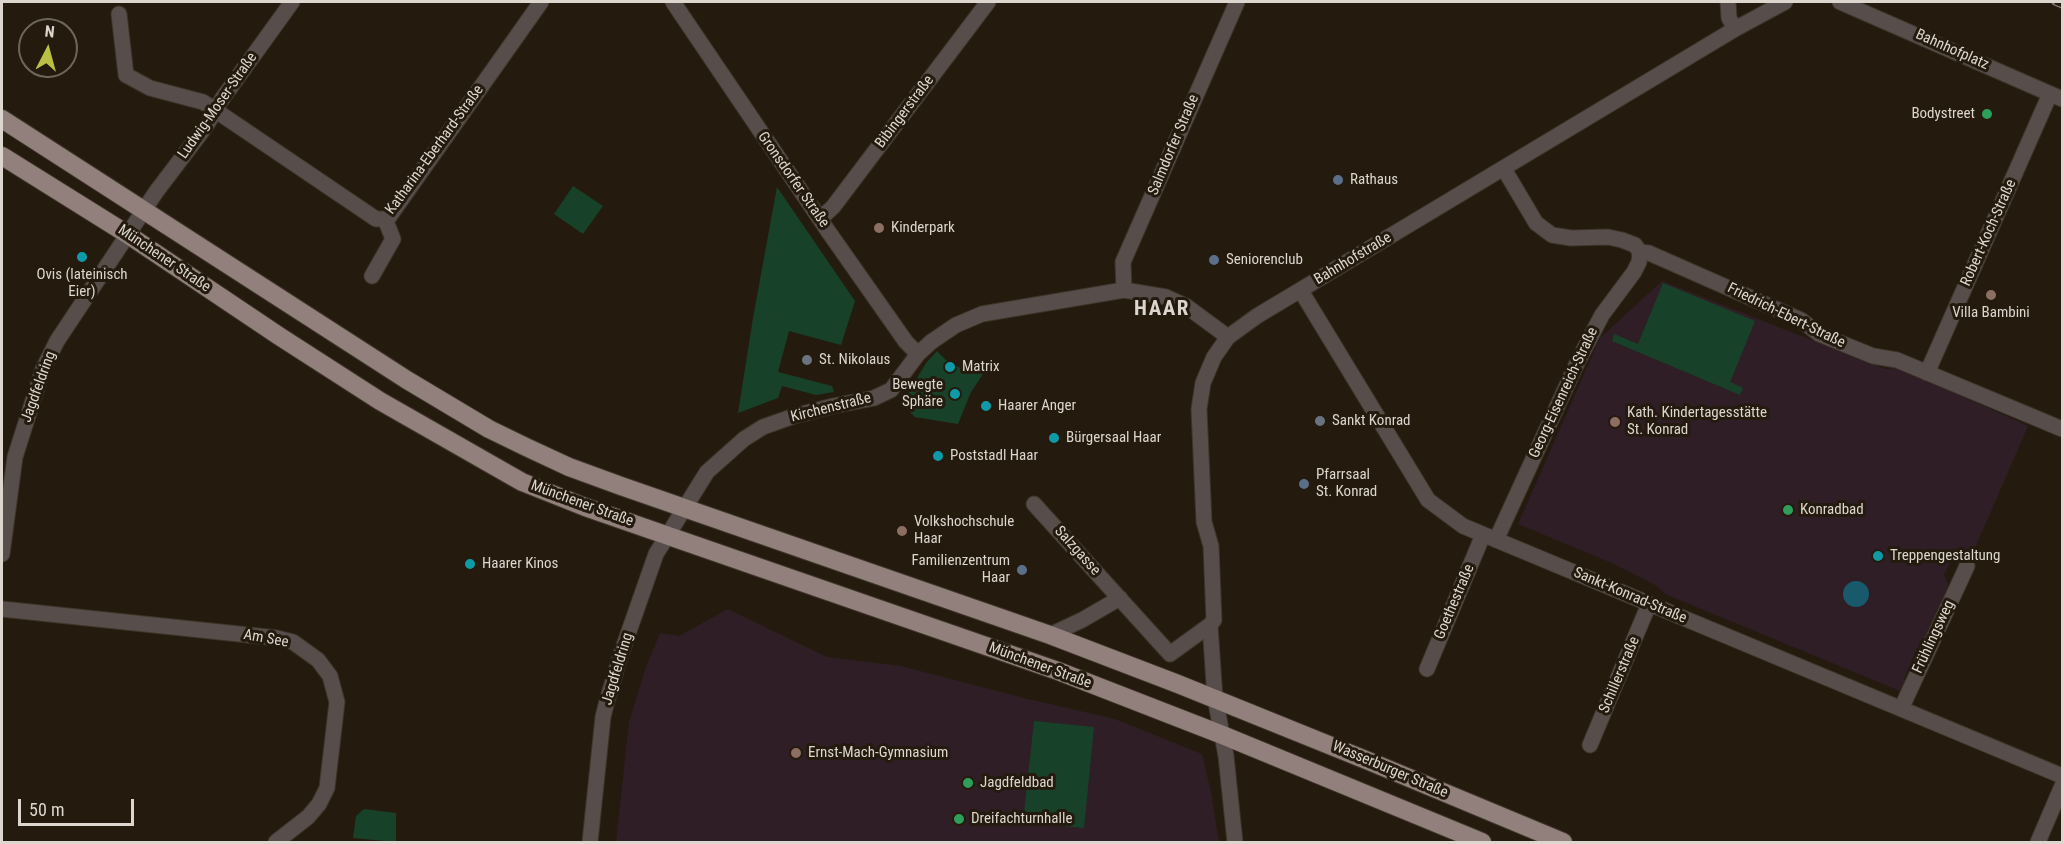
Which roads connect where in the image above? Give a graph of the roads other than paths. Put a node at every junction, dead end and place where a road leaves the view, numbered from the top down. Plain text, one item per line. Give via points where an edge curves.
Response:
1 (292, 2) edge
2 (541, 2) edge
3 (673, 2) edge
4 (988, 2) edge
5 (1237, 2) edge
6 (1728, 2) edge
7 (1785, 2) edge
8 (1840, 2) edge
9 (118, 14) dead end
10 (1735, 29) junction
11 (2056, 96) edge
12 (216, 109) junction
13 (2, 119) edge
14 (2, 156) edge
15 (1504, 169) junction
16 (144, 209) junction
17 (387, 218) junction
18 (820, 219) junction
19 (127, 234) junction
20 (1640, 252) junction
21 (372, 276) dead end
22 (1124, 290) junction
23 (1301, 291) junction
24 (1228, 337) junction
25 (918, 354) junction
26 (1927, 373) junction
27 (2062, 429) edge
28 (8, 456) edge
29 (1034, 504) dead end
30 (685, 508) junction
31 (668, 536) junction
32 (1489, 537) junction
33 (2, 554) edge
34 (1967, 566) dead end
35 (1120, 597) junction
36 (1649, 604) junction
37 (2, 609) edge
38 (1210, 625) junction
39 (1050, 635) junction
40 (1170, 654) junction
41 (1427, 669) dead end
42 (1161, 678) junction
43 (1215, 698) junction
44 (1901, 709) junction
45 (1220, 734) junction
46 (1590, 745) dead end
47 (2062, 776) edge
48 (2062, 786) edge
49 (276, 843) edge
50 (590, 843) edge
51 (1235, 843) edge
52 (1482, 843) edge
53 (1563, 843) edge
54 (2038, 843) edge

1 - 12 street, Ludwig-Moser-Straße
2 - 17 street, Katharina-Eberhard-Straße
3 - 18 street, Gronsdorfer Straße
4 - 18 street, Bibingerstraße
5 - 22 street, Salmdorfer Straße via 1124,262
6 - 10 street
7 - 10 street, Bahnhofstraße
8 - 11 street, Bahnhofplatz
9 - 12 street, Katharina-Eberhard-Straße via 126,75 150,88 200,100
10 - 15 street, Bahnhofstraße
11 - 26 street, Robert-Koch-Straße
12 - 16 street, Ludwig-Moser-Straße
12 - 17 street, Katharina-Eberhard-Straße via 376,219
13 - 16 main road, Münchener Straße
14 - 19 main road, Münchener Straße
15 - 20 street, Friedrich-Ebert-Straße via 1543,230 1561,237 1622,240 1635,245
15 - 23 street, Bahnhofstraße
16 - 19 street, Jagdfeldring
16 - 30 main road, Münchener Straße via 489,429 569,467
17 - 21 street via 393,238
18 - 25 street, Gronsdorfer Straße
19 - 28 street, Jagdfeldring via 57,341
19 - 31 main road, Münchener Straße via 279,336 452,443 522,482
20 - 26 street, Friedrich-Ebert-Straße via 1801,320 1819,334
20 - 32 street, Georg-Eisenreich-Straße via 1640,262 1602,315
22 - 24 street, Kirchenstraße via 1166,297 1195,312
22 - 25 street, Kirchenstraße via 982,314 956,324
23 - 24 street, Bahnhofstraße
23 - 32 street, Sankt-Konrad-Straße via 1428,500 1463,526
24 - 38 street, Bahnhofstraße via 1209,367 1199,409 1204,522 1211,546 1214,620
25 - 30 street, Kirchenstraße via 891,390 881,395 794,416 744,439 707,472
26 - 27 street, Friedrich-Ebert-Straße
28 - 33 street, Jagdfeldring
29 - 35 street, Salzgasse
30 - 31 street, Jagdfeldring
30 - 39 main road, Münchener Straße
31 - 45 main road, Münchener Straße via 1039,664
31 - 50 street, Jagdfeldring via 656,554 607,701
32 - 36 street, Sankt-Konrad-Straße
32 - 41 street, Goethestraße
34 - 44 street, Frühlingsweg
35 - 39 street
35 - 40 street, Salzgasse
36 - 44 street, Sankt-Konrad-Straße
36 - 46 street, Schillerstraße
37 - 49 street, Am See via 277,638 293,642 318,660 330,676 337,702 327,788 308,817
38 - 40 street
38 - 43 street, Bahnhofstraße
39 - 42 main road, Münchener Straße
40 - 42 street
42 - 43 main road, Münchener Straße
43 - 45 street, Bahnhofstraße
43 - 53 main road, Wasserburger Straße
44 - 47 street, Sankt-Konrad-Straße
45 - 51 street, Bahnhofstraße
45 - 52 main road, Wasserburger Straße
48 - 54 street

